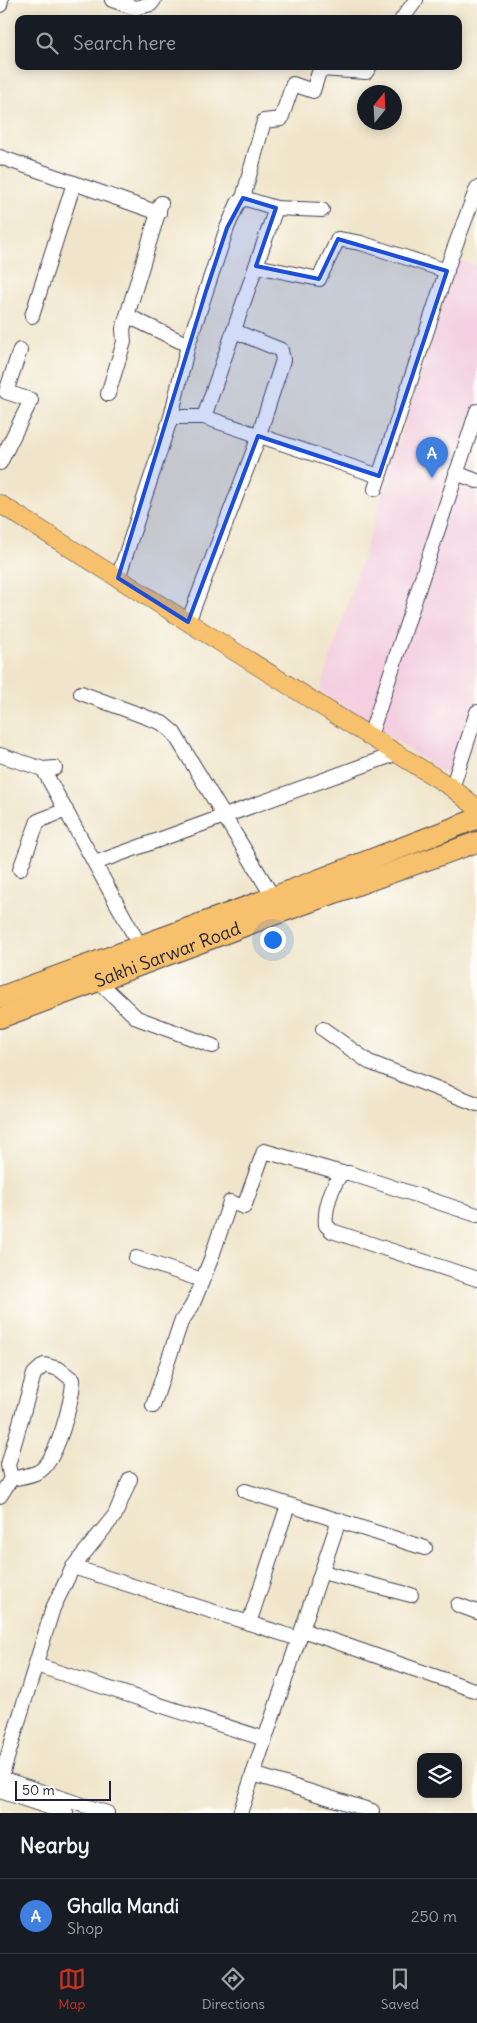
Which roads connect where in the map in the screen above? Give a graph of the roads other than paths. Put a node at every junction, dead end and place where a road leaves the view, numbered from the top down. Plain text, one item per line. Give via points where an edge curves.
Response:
1 (1, 0) edge
2 (112, 0) edge
3 (154, 0) edge
4 (416, 0) edge
5 (0, 4) edge
6 (405, 15) edge
7 (320, 70) edge
8 (335, 70) edge
9 (367, 70) edge
10 (0, 157) edge
11 (74, 183) junction
12 (477, 188) edge
13 (243, 198) junction
14 (276, 208) junction
15 (322, 210) dead end
16 (256, 266) junction
17 (447, 270) junction
18 (32, 316) dead end
19 (128, 316) junction
20 (234, 331) junction
21 (188, 346) junction
22 (20, 350) dead end
23 (108, 394) dead end
24 (477, 411) edge
25 (171, 417) junction
26 (204, 417) junction
27 (258, 436) junction
28 (0, 463) edge
29 (456, 473) junction
30 (477, 481) edge
31 (0, 504) edge
32 (118, 578) junction
33 (188, 622) junction
34 (81, 694) dead end
35 (477, 712) edge
36 (370, 736) junction
37 (398, 753) junction
38 (0, 755) edge
39 (452, 788) junction
40 (66, 810) junction
41 (477, 815) edge
42 (225, 817) junction
43 (477, 842) edge
44 (95, 864) junction
45 (20, 869) dead end
46 (273, 897) junction
47 (140, 946) junction
48 (98, 980) junction
49 (0, 997) edge
50 (0, 1018) edge
51 (322, 1029) dead end
52 (213, 1046) dead end
53 (477, 1104) edge
54 (342, 1173) junction
55 (477, 1215) edge
56 (136, 1258) dead end
57 (477, 1279) edge
58 (202, 1280) junction
59 (153, 1406) dead end
60 (11, 1479) junction
61 (130, 1479) dead end
62 (245, 1491) dead end
63 (0, 1496) edge
64 (288, 1505) junction
65 (339, 1520) junction
66 (425, 1548) dead end
67 (73, 1566) junction
68 (322, 1572) junction
69 (411, 1595) dead end
70 (458, 1606) dead end
71 (477, 1612) edge
72 (249, 1623) junction
73 (301, 1635) junction
74 (36, 1665) junction
75 (477, 1691) edge
76 (265, 1739) junction
77 (254, 1774) junction
78 (0, 1782) edge
79 (372, 1811) dead end
80 (66, 1813) edge
81 (107, 1813) edge
82 (240, 1813) edge

1 - 5 street
2 - 3 street via 135,8 151,4
4 - 6 street
7 - 13 street via 313,91 293,84 282,119 264,121
8 - 9 street
10 - 11 street
11 - 18 street
11 - 19 street via 160,208
12 - 17 street
13 - 14 street
13 - 21 street via 227,228
14 - 15 street
14 - 16 street
16 - 17 street via 319,279 338,239
16 - 20 street
17 - 27 street via 377,483
19 - 21 street
19 - 23 street via 123,329 124,342
20 - 26 street
20 - 27 street via 284,354
21 - 25 street
22 - 28 street via 6,392 32,400
24 - 29 street
25 - 26 street
25 - 32 street
26 - 27 street
27 - 33 street
29 - 30 street
29 - 36 street
31 - 32 main road
32 - 33 main road
33 - 36 main road
34 - 42 street via 162,722 174,733
35 - 39 street
36 - 37 main road
37 - 39 main road
37 - 42 street
38 - 40 street via 49,768
39 - 41 main road
40 - 44 street
40 - 45 street via 38,821
41 - 43 highway via 473,831
41 - 46 highway, Sakhi Sarwar Road
42 - 44 street
42 - 46 street
43 - 48 highway, Sakhi Sarwar Road
44 - 47 street
46 - 47 highway, Sakhi Sarwar Road
47 - 49 highway, Sakhi Sarwar Road
48 - 50 highway, Sakhi Sarwar Road
48 - 52 street via 137,1018
51 - 53 street via 369,1062
54 - 55 street
54 - 57 street via 325,1217 326,1225 332,1231
54 - 58 street via 264,1151 244,1207 230,1202
56 - 58 street
58 - 59 street via 192,1306 181,1322
60 - 60 street via 39,1472 56,1450 73,1394 73,1380 59,1369 44,1365 34,1374 8,1465
60 - 63 street
61 - 67 street via 115,1515
62 - 64 street
64 - 65 street
64 - 72 street
65 - 66 street
65 - 68 street
67 - 72 street
67 - 74 street via 53,1608
68 - 69 street
68 - 73 street
70 - 71 street
72 - 73 street
73 - 75 street
73 - 76 street
74 - 76 street
74 - 78 street
76 - 77 street
77 - 79 street
77 - 82 street
78 - 80 street
78 - 81 street

